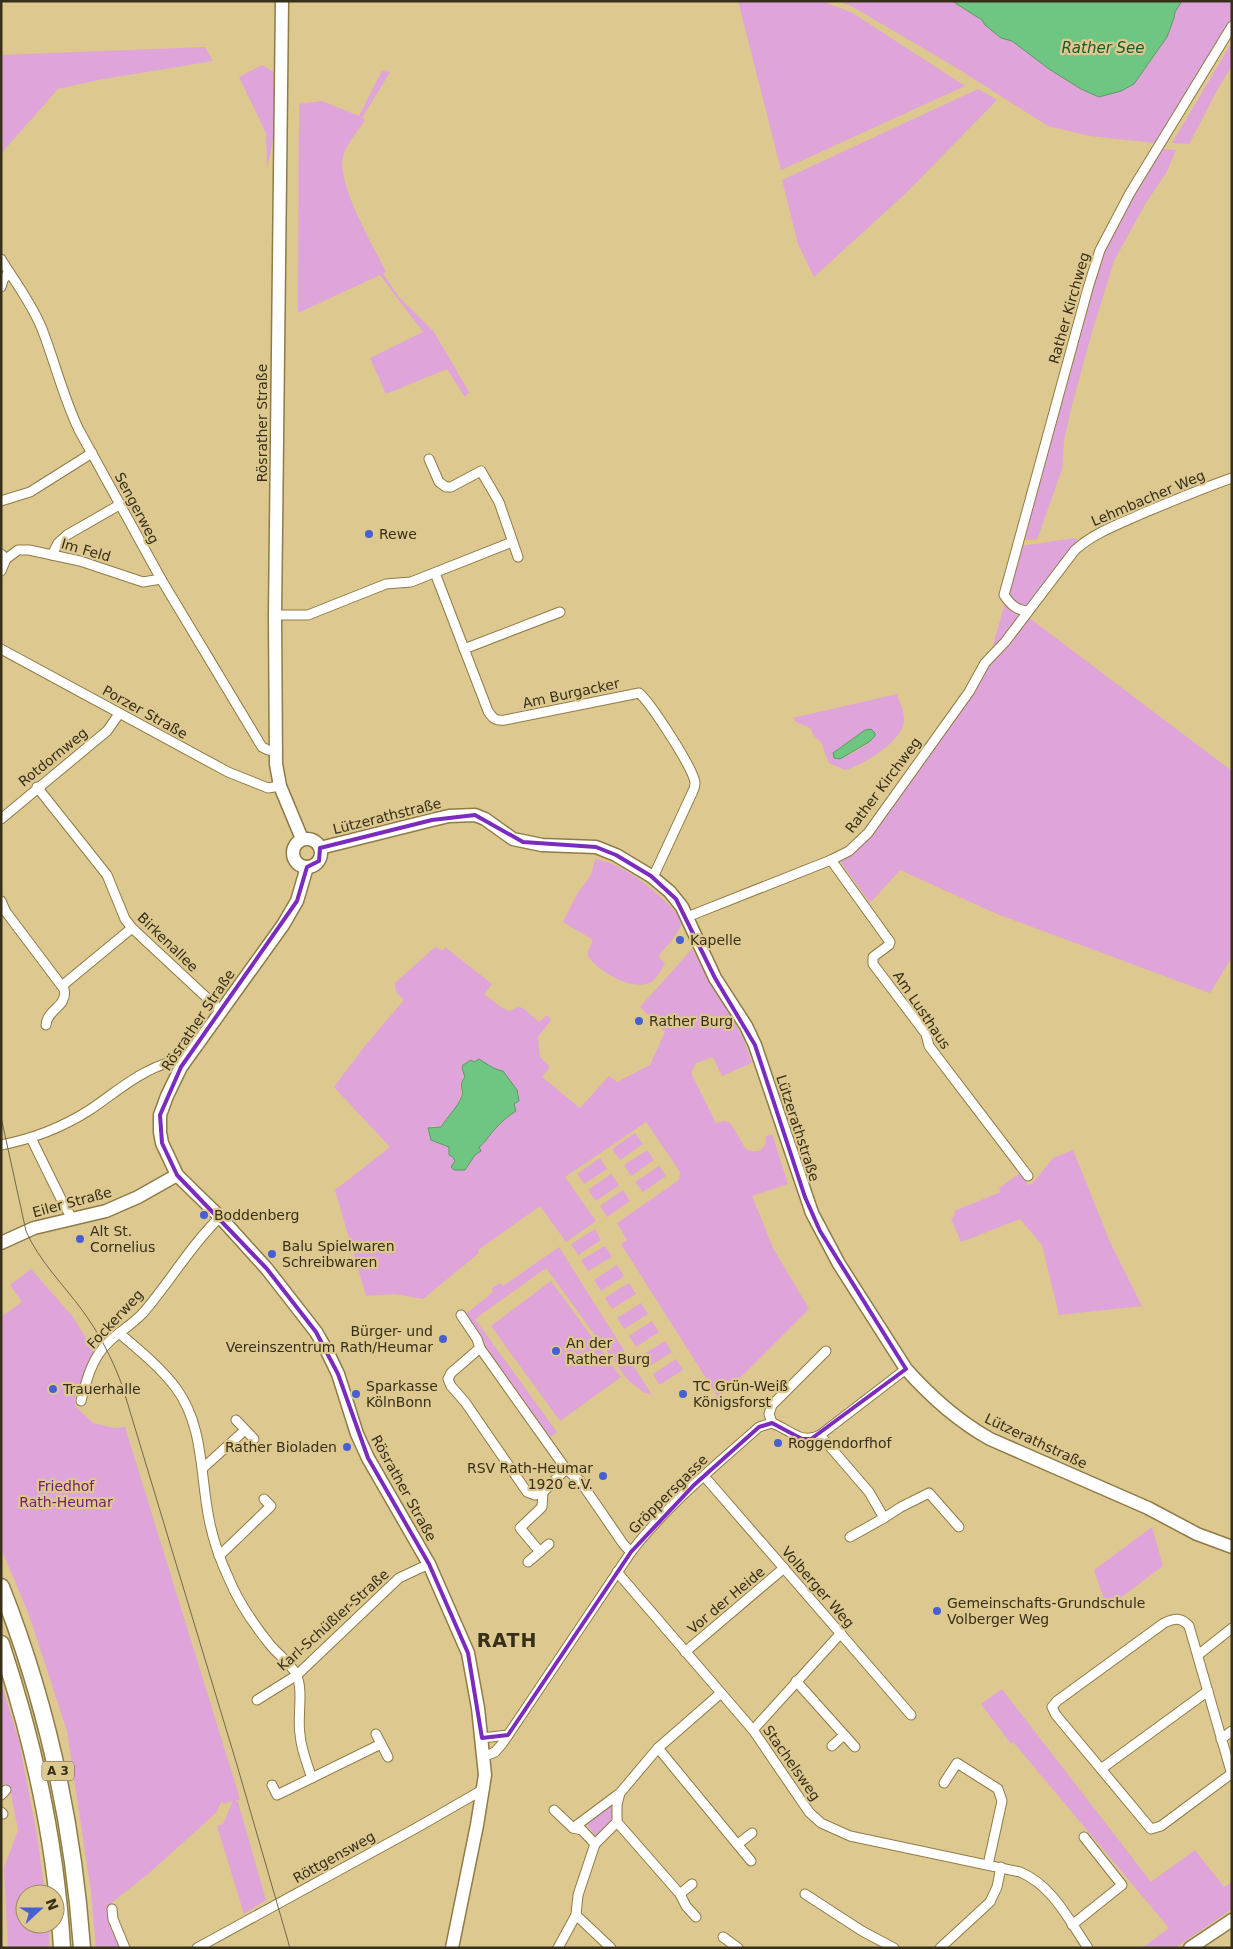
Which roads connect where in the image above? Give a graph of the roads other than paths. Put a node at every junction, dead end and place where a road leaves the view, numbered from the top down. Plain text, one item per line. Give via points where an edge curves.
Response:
1 (282, 1) edge
2 (1232, 26) edge
3 (1, 259) edge
4 (9, 272) junction
5 (1, 287) edge
6 (92, 453) junction
7 (429, 459) dead end
8 (1232, 478) edge
9 (1, 501) edge
10 (121, 504) junction
11 (512, 542) junction
12 (52, 555) junction
13 (4, 556) edge
14 (518, 557) dead end
15 (1, 571) edge
16 (435, 573) junction
17 (161, 579) junction
18 (1028, 611) junction
19 (560, 612) dead end
20 (276, 615) junction
21 (1006, 642) joint
22 (1, 649) edge
23 (464, 649) junction
24 (119, 714) junction
25 (276, 751) junction
26 (280, 786) junction
27 (37, 787) junction
28 (1, 819) edge
29 (302, 839) junction
30 (320, 848) junction
31 (831, 860) junction
32 (307, 867) junction
33 (651, 876) junction
34 (1, 901) edge
35 (687, 917) junction
36 (132, 928) junction
37 (63, 986) junction
38 (221, 1011) junction
39 (46, 1025) dead end
40 (181, 1067) junction
41 (31, 1138) junction
42 (1, 1145) edge
43 (177, 1175) junction
44 (1028, 1176) dead end
45 (220, 1217) junction
46 (72, 1218) junction
47 (1, 1243) edge
48 (461, 1315) dead end
49 (119, 1333) junction
50 (480, 1348) junction
51 (826, 1351) dead end
52 (906, 1369) junction
53 (81, 1402) dead end
54 (236, 1420) dead end
55 (772, 1422) junction
56 (246, 1430) junction
57 (820, 1435) junction
58 (254, 1439) dead end
59 (203, 1468) junction
60 (566, 1470) junction
61 (704, 1476) junction
62 (543, 1492) junction
63 (264, 1500) dead end
64 (884, 1518) junction
65 (959, 1527) dead end
66 (850, 1538) dead end
67 (549, 1544) dead end
68 (1232, 1547) edge
69 (540, 1552) junction
70 (631, 1552) junction
71 (219, 1556) junction
72 (528, 1562) dead end
73 (429, 1564) junction
74 (784, 1568) junction
75 (617, 1572) junction
76 (1, 1587) edge
77 (1232, 1628) edge
78 (841, 1633) junction
79 (1, 1644) edge
80 (686, 1652) junction
81 (1198, 1655) junction
82 (297, 1675) junction
83 (796, 1681) junction
84 (1208, 1691) junction
85 (721, 1693) junction
86 (257, 1700) dead end
87 (912, 1715) dead end
88 (752, 1730) junction
89 (1232, 1731) edge
90 (376, 1734) dead end
91 (508, 1735) junction
92 (844, 1735) junction
93 (482, 1738) junction
94 (1222, 1739) junction
95 (381, 1744) junction
96 (832, 1746) dead end
97 (855, 1747) dead end
98 (658, 1748) junction
99 (388, 1757) dead end
100 (483, 1757) junction
101 (1101, 1769) junction
102 (1232, 1775) edge
103 (312, 1778) junction
104 (944, 1783) dead end
105 (272, 1785) dead end
106 (484, 1789) junction
107 (620, 1793) junction
108 (277, 1795) junction
109 (282, 1804) dead end
110 (554, 1810) dead end
111 (617, 1822) junction
112 (573, 1828) junction
113 (752, 1833) dead end
114 (1084, 1837) dead end
115 (595, 1844) junction
116 (738, 1844) junction
117 (751, 1861) dead end
118 (988, 1865) junction
119 (1001, 1868) junction
120 (692, 1884) dead end
121 (680, 1894) junction
122 (805, 1894) dead end
123 (112, 1909) dead end
124 (576, 1915) junction
125 (696, 1917) dead end
126 (1232, 1920) edge
127 (1072, 1925) junction
128 (723, 1937) dead end
129 (62, 1948) edge
130 (82, 1948) edge
131 (125, 1948) edge
132 (197, 1948) edge
133 (452, 1948) edge
134 (558, 1948) edge
135 (611, 1948) edge
136 (738, 1948) edge
137 (894, 1948) edge
138 (940, 1948) edge
139 (1088, 1948) edge
140 (1190, 1948) edge

1 - 20 main road, Rösrather Straße
2 - 18 street, Rather Kirchweg via 1130,193 1100,250 1004,595 1012,606
3 - 4 street, Sengerweg
4 - 5 street
4 - 6 street, Sengerweg via 41,328 71,413
6 - 9 street via 30,492
6 - 10 street, Sengerweg
7 - 11 street via 439,482 446,487 481,471 499,502
8 - 18 street, Lehmbacher Weg via 1089,539 1075,550
10 - 12 street via 67,536 58,543
10 - 17 street, Sengerweg
11 - 14 street
11 - 16 street
12 - 13 street, Im Feld via 18,550
12 - 17 street, Im Feld via 144,582
13 - 15 street
16 - 20 street via 411,582 386,584 308,615
16 - 23 street, Am Burgacker
17 - 25 street, Sengerweg via 262,747
18 - 21 street, Lehmbacher Weg
19 - 23 street
20 - 25 main road, Rösrather Straße
21 - 31 street, Rather Kirchweg via 985,663 969,692 868,833 849,851
22 - 24 street, Porzer Straße
23 - 33 street, Am Burgacker via 488,711 498,721 639,693 651,706 695,784
24 - 26 street, Porzer Straße via 257,785
24 - 27 street, Rotdornweg via 107,730
25 - 26 main road, Rösrather Straße
26 - 29 main road, Rösrather Straße
27 - 28 street, Rotdornweg
27 - 36 street, Birkenallee via 107,875
29 - 30 main road via 315,841
29 - 32 main road via 295,844 293,857 298,865
30 - 32 main road via 319,861
30 - 33 main road, Lützerathstraße via 438,818 475,815 485,818 513,839 542,845 596,847
31 - 35 street, Rather Kirchweg
31 - 44 street, Am Lusthaus via 890,942 872,957 873,964 926,1034 929,1046
32 - 38 main road, Rösrather Straße via 297,901
33 - 35 main road, Lützerathstraße via 676,899
34 - 37 street
35 - 52 main road, Lützerathstraße via 715,978 755,1045 804,1196 820,1231
36 - 37 street
36 - 38 street, Birkenallee
37 - 39 street via 65,998 49,1015
38 - 40 main road, Rösrather Straße
40 - 41 street via 171,1062 162,1064 71,1121
40 - 43 main road, Rösrather Straße via 160,1115 162,1143
41 - 42 street
41 - 46 street
43 - 45 main road, Rösrather Straße
43 - 46 main road, Eiler Straße via 106,1211
45 - 49 street, Fockerweg via 205,1231 142,1314
45 - 73 main road, Rösrather Straße via 267,1268 316,1332 338,1374 368,1458
46 - 47 main road, Eiler Straße via 34,1228
48 - 50 street
49 - 53 street, Fockerweg via 98,1355
49 - 59 street via 176,1389 194,1428
50 - 60 street
50 - 62 street via 451,1373 448,1379 451,1386 528,1492 535,1495
51 - 55 street via 772,1405 769,1414
52 - 57 street
52 - 68 main road, Lützerathstraße via 943,1405 990,1439
54 - 56 street
55 - 57 street via 802,1439
55 - 61 street, Gröppersgasse via 760,1427
56 - 58 street
56 - 59 street
57 - 64 street via 869,1492
59 - 71 street via 208,1518
60 - 62 street
60 - 70 street via 580,1481
61 - 70 street, Gröppersgasse
61 - 74 street, Volberger Weg
62 - 69 street via 542,1507 520,1528
63 - 71 street via 271,1506
64 - 65 street via 929,1493
64 - 66 street
67 - 69 street
69 - 72 street
70 - 75 street, Gröppersgasse
71 - 82 street via 248,1615
73 - 82 street, Karl-Schüßler-Straße via 399,1578
73 - 93 main road, Rösrather Straße via 468,1653
74 - 78 street, Volberger Weg
74 - 80 street, Vor der Heide
75 - 80 street, Stachelsweg
75 - 91 street, Gröppersgasse
76 - 130 highway, A 3 via 33,1676 59,1775 73,1860
77 - 81 street
78 - 83 street
78 - 87 street, Volberger Weg
79 - 129 highway, A 3 via 31,1743 48,1824
80 - 85 street, Stachelsweg
81 - 84 street
81 - 101 street via 1189,1626 1178,1618 1172,1619 1057,1701 1052,1707 1056,1715
82 - 86 street, Karl-Schüßler-Straße
82 - 103 street via 300,1735
83 - 88 street
83 - 92 street
84 - 94 street
84 - 101 street
85 - 88 street, Stachelsweg
85 - 98 street
88 - 118 street, Stachelsweg via 809,1812 821,1823 850,1836
89 - 94 street
90 - 95 street
91 - 93 street
91 - 100 street, Gröppersgasse via 495,1752
92 - 96 street
92 - 97 street
93 - 100 main road, Rösrather Straße
94 - 102 street
95 - 99 street
95 - 103 street
98 - 107 street
98 - 116 street
100 - 106 main road, Rösrather Straße
101 - 102 street via 1151,1829 1161,1826
103 - 108 street
104 - 118 street via 958,1763 998,1790 1002,1801
105 - 108 street
106 - 132 street, Röttgensweg
106 - 133 main road, Rösrather Straße
107 - 111 street
107 - 112 street
108 - 109 street
110 - 112 street
111 - 115 street
111 - 121 street
112 - 115 street via 582,1830
113 - 116 street
114 - 127 street via 1122,1885
115 - 124 street via 578,1895
116 - 117 street
118 - 119 street, Stachelsweg
119 - 127 street, Stachelsweg via 1032,1877 1048,1891
119 - 138 street via 990,1902
120 - 121 street
121 - 125 street
122 - 137 street
123 - 131 street
124 - 134 street
124 - 135 street
126 - 140 main road
127 - 139 street, Stachelsweg
128 - 136 street

